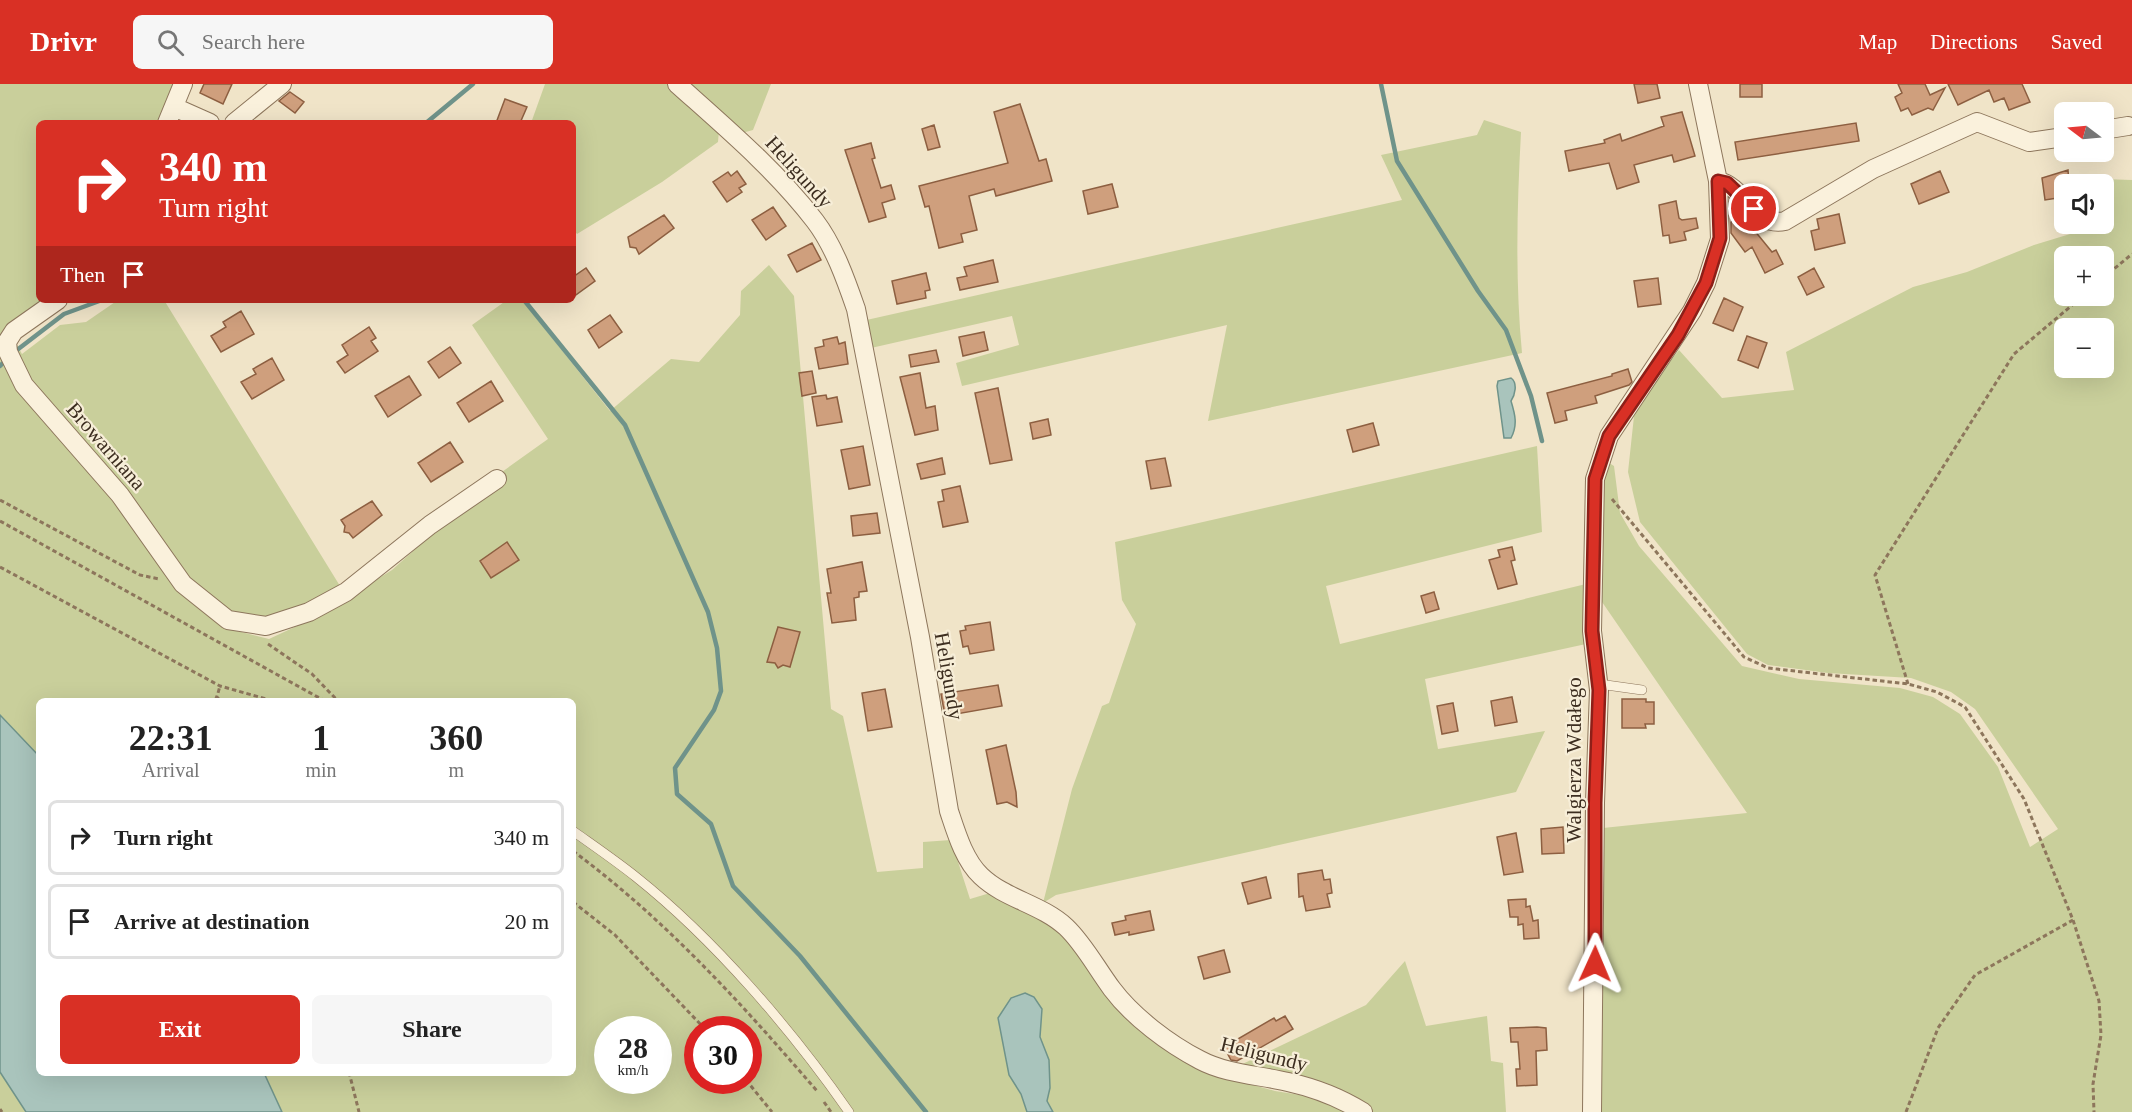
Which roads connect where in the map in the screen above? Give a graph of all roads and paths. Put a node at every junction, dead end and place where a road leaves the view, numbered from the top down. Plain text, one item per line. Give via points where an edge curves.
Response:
1 (183, 84) edge
2 (282, 84) edge
3 (677, 84) edge
4 (1698, 84) edge
5 (170, 115) edge
6 (195, 120) edge
7 (238, 120) edge
8 (2128, 126) dead end
9 (2114, 128) edge
10 (2054, 138) edge
11 (1718, 181) junction
12 (2132, 254) edge
13 (2114, 269) edge
14 (54, 303) edge
15 (2071, 306) edge
16 (497, 479) dead end
17 (1595, 479) junction
18 (0, 500) edge
19 (0, 521) edge
20 (0, 567) edge
21 (185, 586) junction
22 (266, 643) dead end
23 (1599, 684) junction
24 (1908, 684) junction
25 (220, 687) junction
26 (1642, 690) dead end
27 (216, 698) edge
28 (262, 698) edge
29 (319, 698) edge
30 (335, 698) edge
31 (576, 833) edge
32 (576, 854) edge
33 (576, 904) edge
34 (2073, 920) junction
35 (693, 1016) edge
36 (350, 1076) edge
37 (757, 1094) edge
38 (359, 1112) edge
39 (772, 1112) edge
40 (831, 1112) edge
41 (849, 1112) edge
42 (1363, 1112) edge
43 (1592, 1112) edge
44 (1906, 1112) edge
45 (2094, 1112) edge

1 - 5 street
2 - 7 street
3 - 42 street, Heligundy via 756,157 816,222 844,276 856,309 920,637 949,811 973,866 998,889 1040,909 1067,928 1114,992 1155,1030 1200,1061 1319,1090
4 - 11 street, Walgierza Wdałego
5 - 6 street
8 - 9 street
10 - 11 street via 2029,142 1977,122 1873,170 1775,223 1762,218 1727,183
11 - 17 street, Walgierza Wdałego via 1720,238 1706,283 1678,335 1609,436
12 - 13 path
14 - 21 street, Browarniana via 14,331 7,342 8,352 24,385 120,495
15 - 24 path via 2014,354 1875,575
16 - 21 street, Browarniana via 430,525 346,592 309,612 266,626 228,620
17 - 23 street, Walgierza Wdałego via 1592,631
17 - 24 path via 1744,657 1768,668
18 - 21 path via 140,575
19 - 29 path
20 - 25 path
22 - 30 path via 312,674
23 - 26 lane
23 - 43 street, Walgierza Wdałego
24 - 34 path via 1937,692 1965,707 2024,799
25 - 27 path
25 - 28 path
31 - 41 lane via 637,878 694,930 753,991
32 - 40 path via 682,943
33 - 35 path via 615,935
34 - 44 path via 1976,975 1938,1028
34 - 45 path via 2099,1001 2101,1035 2093,1084
36 - 38 path
37 - 39 path

